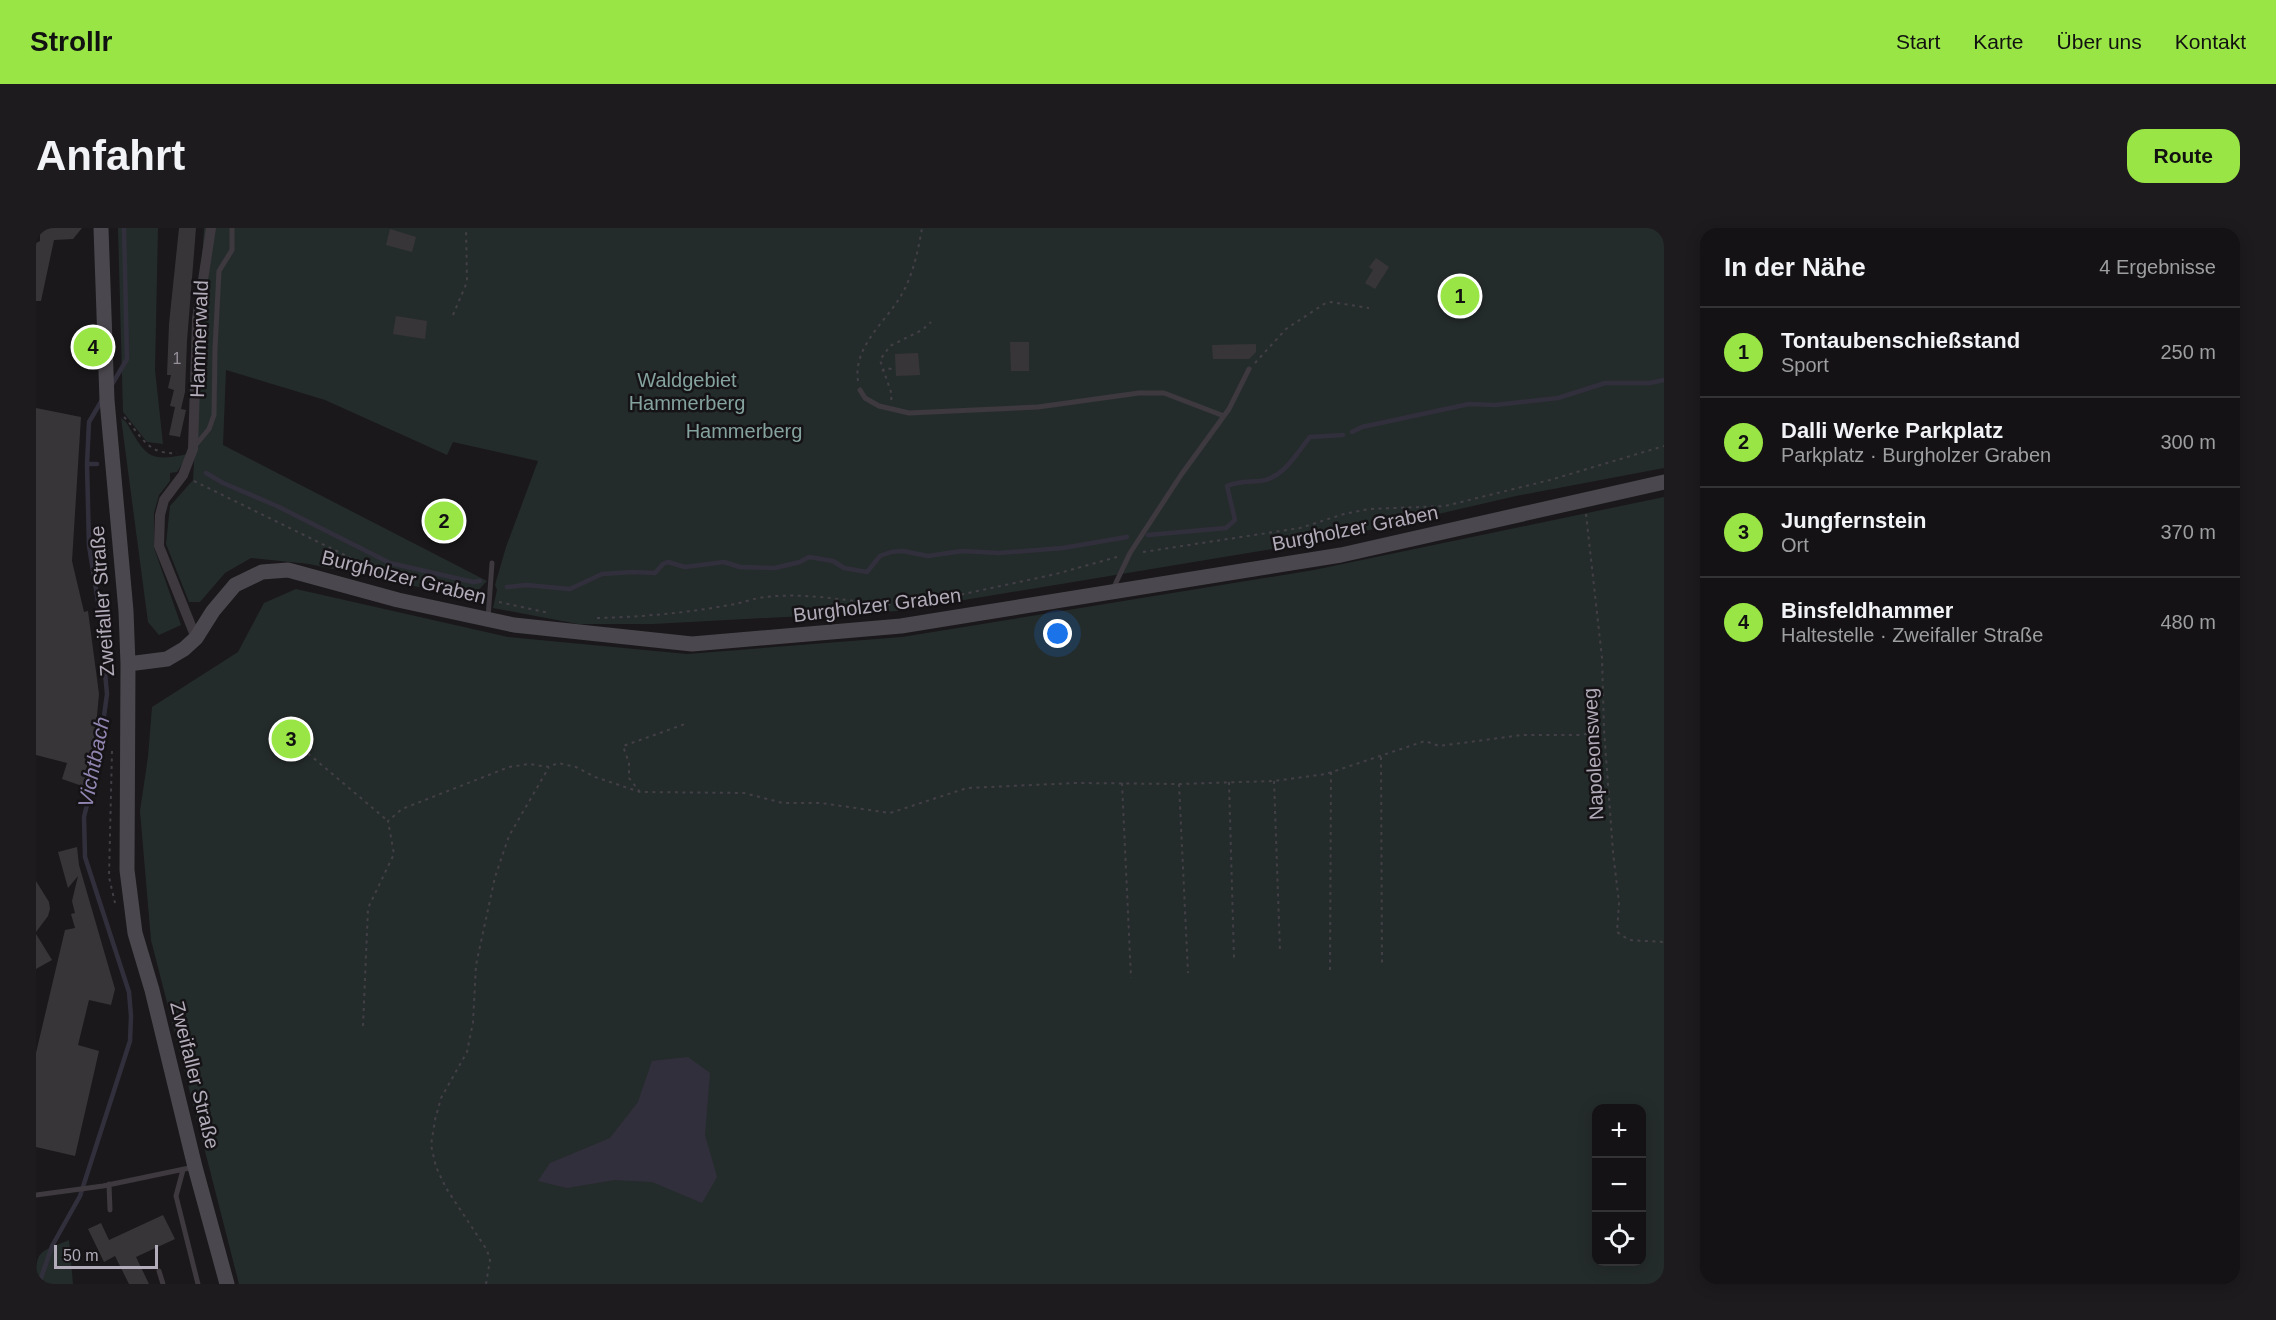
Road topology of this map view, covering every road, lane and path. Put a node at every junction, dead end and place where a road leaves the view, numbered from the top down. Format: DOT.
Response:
graph roads {
  1 [pos="101,228"];
  2 [pos="210,228"];
  3 [pos="232,228"];
  4 [pos="466,228"];
  5 [pos="922,228"];
  6 [pos="1369,308"];
  7 [pos="453,315"];
  8 [pos="932,322"];
  9 [pos="1249,369"];
  10 [pos="896,370"];
  11 [pos="882,371"];
  12 [pos="860,390"];
  13 [pos="107,400"];
  14 [pos="891,409"];
  15 [pos="1224,416"];
  16 [pos="1664,446"];
  17 [pos="193,449"];
  18 [pos="183,475"];
  19 [pos="1664,482"];
  20 [pos="1588,526"];
  21 [pos="1130,553"];
  22 [pos="492,563"];
  23 [pos="1112,592"];
  24 [pos="489,600"];
  25 [pos="557,615"];
  26 [pos="594,618"];
  27 [pos="488,620"];
  28 [pos="196,638"];
  29 [pos="128,664"];
  30 [pos="688,723"];
  31 [pos="1604,730"];
  32 [pos="291,739"];
  33 [pos="1381,755"];
  34 [pos="549,767"];
  35 [pos="1331,772"];
  36 [pos="1274,781"];
  37 [pos="1229,782"];
  38 [pos="1122,783"];
  39 [pos="1179,783"];
  40 [pos="640,792"];
  41 [pos="388,821"];
  42 [pos="1664,942"];
  43 [pos="1280,951"];
  44 [pos="1234,958"];
  45 [pos="1382,964"];
  46 [pos="1330,970"];
  47 [pos="1188,973"];
  48 [pos="1131,978"];
  49 [pos="363,1026"];
  50 [pos="189,1168"];
  51 [pos="106,1185"];
  52 [pos="36,1195"];
  53 [pos="110,1210"];
  54 [pos="159,1271"];
  55 [pos="163,1284"];
  56 [pos="198,1284"];
  57 [pos="227,1284"];
  58 [pos="486,1284"];
  1 -- 13 [label="main road, Zweifaller Straße"];
  2 -- 17 [label="street, Hammerwald"];
  3 -- 17 [label="lane, Hammerwald"];
  4 -- 7 [label="path"];
  5 -- 12 [label="path"];
  6 -- 9 [label="path"];
  8 -- 11 [label="path"];
  9 -- 15 [label="lane"];
  10 -- 11 [label="path"];
  11 -- 14 [label="path"];
  12 -- 14 [label="lane"];
  13 -- 17 [label="path"];
  13 -- 29 [label="main road, Zweifaller Straße"];
  14 -- 15 [label="lane"];
  15 -- 21 [label="lane"];
  16 -- 21 [label="path"];
  17 -- 18 [label="street, Hammerwald"];
  18 -- 24 [label="path"];
  18 -- 28 [label="street, Hammerwald"];
  19 -- 23 [label="main road, Burgholzer Graben"];
  20 -- 31 [label="path, Napoleonsweg"];
  21 -- 23 [label="lane"];
  21 -- 26 [label="path"];
  22 -- 24 [label="lane"];
  23 -- 27 [label="main road, Burgholzer Graben"];
  24 -- 25 [label="path"];
  24 -- 27 [label="lane"];
  27 -- 28 [label="main road, Burgholzer Graben"];
  28 -- 29 [label="main road, Burgholzer Graben"];
  29 -- 50 [label="main road, Zweifaller Straße"];
  30 -- 40 [label="path"];
  31 -- 33 [label="path"];
  31 -- 42 [label="path, Napoleonsweg"];
  32 -- 41 [label="path"];
  33 -- 35 [label="path"];
  33 -- 45 [label="path"];
  34 -- 40 [label="path"];
  34 -- 41 [label="path"];
  34 -- 58 [label="path"];
  35 -- 36 [label="path"];
  35 -- 46 [label="path"];
  36 -- 37 [label="path"];
  36 -- 43 [label="path"];
  37 -- 39 [label="path"];
  37 -- 44 [label="path"];
  38 -- 39 [label="path"];
  38 -- 40 [label="path"];
  38 -- 48 [label="path"];
  39 -- 47 [label="path"];
  41 -- 49 [label="path"];
  50 -- 51 [label="lane"];
  50 -- 56 [label="lane"];
  50 -- 57 [label="main road, Zweifaller Straße"];
  51 -- 52 [label="lane"];
  51 -- 53 [label="lane"];
  54 -- 55 [label="lane"];
}
